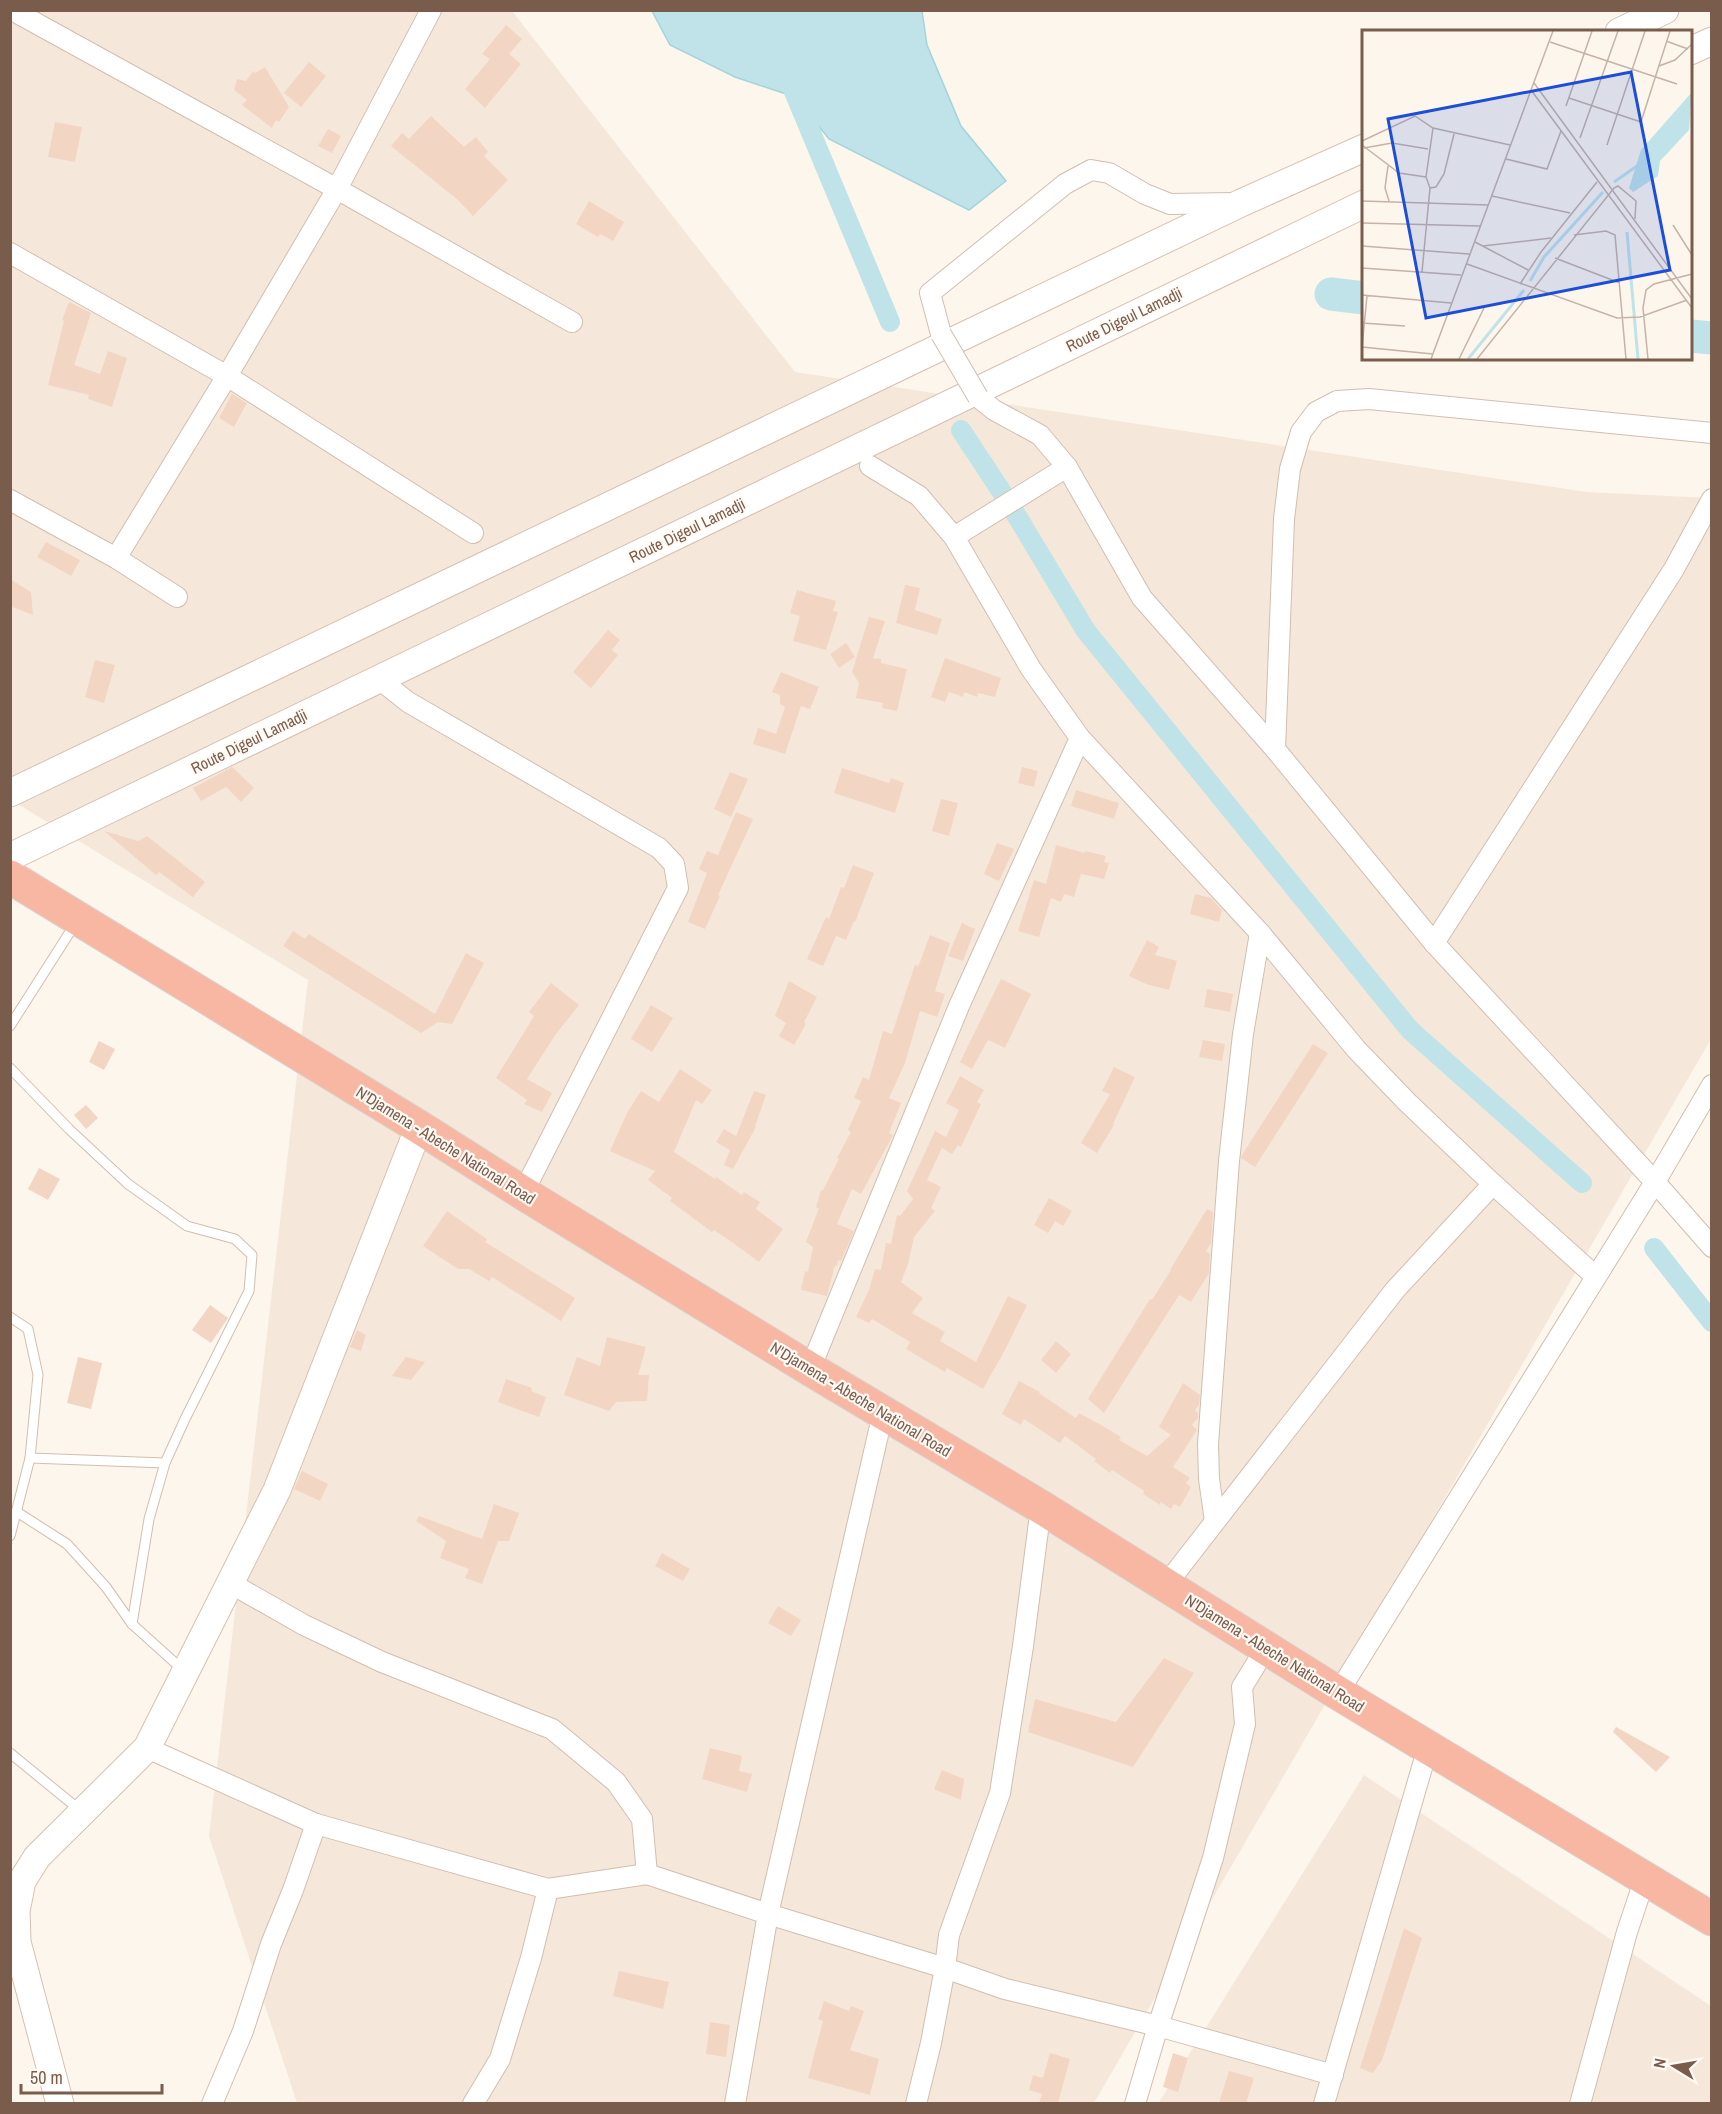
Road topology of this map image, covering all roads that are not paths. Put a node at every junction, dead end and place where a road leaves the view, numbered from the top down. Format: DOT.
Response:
graph roads {
  1 [pos="12,10"];
  2 [pos="431,10"];
  3 [pos="1665,10"];
  4 [pos="1623,30"];
  5 [pos="1712,41"];
  6 [pos="1692,50"];
  7 [pos="1362,148"];
  8 [pos="337,189"];
  9 [pos="1241,203"];
  10 [pos="1362,205"];
  11 [pos="10,253"];
  12 [pos="572,322"];
  13 [pos="227,376"];
  14 [pos="1712,433"];
  15 [pos="870,466"];
  16 [pos="1066,467"];
  17 [pos="1712,499"];
  18 [pos="10,500"];
  19 [pos="473,533"];
  20 [pos="954,537"];
  21 [pos="116,558"];
  22 [pos="177,597"];
  23 [pos="379,679"];
  24 [pos="1080,738"];
  25 [pos="1275,749"];
  26 [pos="10,793"];
  27 [pos="10,857"];
  28 [pos="10,878"];
  29 [pos="78,920"];
  30 [pos="1260,933"];
  31 [pos="1434,943"];
  32 [pos="10,1026"];
  33 [pos="10,1068"];
  34 [pos="1712,1085"];
  35 [pos="420,1127"];
  36 [pos="1655,1182"];
  37 [pos="1493,1184"];
  38 [pos="523,1193"];
  39 [pos="1712,1247"];
  40 [pos="1596,1276"];
  41 [pos="10,1317"];
  42 [pos="810,1369"];
  43 [pos="883,1413"];
  44 [pos="30,1458"];
  45 [pos="165,1463"];
  46 [pos="1041,1507"];
  47 [pos="17,1512"];
  48 [pos="1215,1521"];
  49 [pos="10,1536"];
  50 [pos="230,1583"];
  51 [pos="1165,1586"];
  52 [pos="132,1624"];
  53 [pos="1266,1648"];
  54 [pos="185,1672"];
  55 [pos="1338,1693"];
  56 [pos="1428,1747"];
  57 [pos="147,1748"];
  58 [pos="10,1753"];
  59 [pos="83,1812"];
  60 [pos="316,1824"];
  61 [pos="647,1874"];
  62 [pos="1645,1878"];
  63 [pos="548,1889"];
  64 [pos="768,1914"];
  65 [pos="1712,1919"];
  66 [pos="945,1968"];
  67 [pos="1158,2026"];
  68 [pos="1333,2075"];
  69 [pos="60,2103"];
  70 [pos="212,2103"];
  71 [pos="473,2103"];
  72 [pos="735,2103"];
  73 [pos="916,2103"];
  74 [pos="1135,2103"];
  75 [pos="1324,2103"];
  76 [pos="1580,2103"];
  1 -- 8 [label="street"];
  2 -- 8 [label="street"];
  3 -- 4 [label="main road"];
  5 -- 6 [label="main road"];
  7 -- 9 [label="main road"];
  8 -- 12 [label="street"];
  8 -- 13 [label="street"];
  9 -- 16 [label="street, bridge"];
  9 -- 26 [label="main road"];
  10 -- 23 [label="main road, Route Digeul Lamadji"];
  11 -- 13 [label="street"];
  13 -- 19 [label="street"];
  13 -- 21 [label="street"];
  14 -- 25 [label="street"];
  15 -- 20 [label="street"];
  16 -- 20 [label="street"];
  16 -- 25 [label="street"];
  17 -- 31 [label="street"];
  18 -- 21 [label="street"];
  20 -- 24 [label="street"];
  21 -- 22 [label="street"];
  23 -- 27 [label="main road, Route Digeul Lamadji"];
  23 -- 38 [label="street"];
  24 -- 30 [label="street"];
  24 -- 42 [label="street"];
  25 -- 31 [label="street"];
  28 -- 29 [label="highway, N'Djamena - Abeche National Road"];
  29 -- 32 [label="lane"];
  29 -- 35 [label="highway, N'Djamena - Abeche National Road"];
  30 -- 37 [label="street"];
  30 -- 48 [label="street"];
  31 -- 36 [label="street"];
  33 -- 45 [label="lane"];
  34 -- 36 [label="street"];
  35 -- 38 [label="highway, N'Djamena - Abeche National Road"];
  35 -- 50 [label="main road"];
  36 -- 39 [label="street"];
  36 -- 40 [label="street"];
  37 -- 40 [label="street"];
  37 -- 48 [label="street"];
  38 -- 42 [label="highway, N'Djamena - Abeche National Road"];
  40 -- 55 [label="street"];
  41 -- 44 [label="lane"];
  42 -- 43 [label="highway, N'Djamena - Abeche National Road"];
  43 -- 46 [label="highway, N'Djamena - Abeche National Road"];
  43 -- 64 [label="street"];
  44 -- 45 [label="lane"];
  44 -- 47 [label="lane"];
  45 -- 52 [label="lane"];
  46 -- 51 [label="highway, N'Djamena - Abeche National Road"];
  46 -- 66 [label="street"];
  47 -- 49 [label="lane"];
  47 -- 52 [label="lane"];
  48 -- 51 [label="street"];
  50 -- 54 [label="main road"];
  50 -- 61 [label="street"];
  51 -- 53 [label="highway, N'Djamena - Abeche National Road"];
  52 -- 54 [label="lane"];
  53 -- 55 [label="highway, N'Djamena - Abeche National Road"];
  53 -- 67 [label="street"];
  54 -- 57 [label="main road"];
  55 -- 56 [label="highway, N'Djamena - Abeche National Road"];
  56 -- 62 [label="highway, N'Djamena - Abeche National Road"];
  56 -- 68 [label="street"];
  57 -- 59 [label="main road"];
  57 -- 60 [label="street"];
  58 -- 59 [label="lane"];
  59 -- 69 [label="main road"];
  60 -- 63 [label="street"];
  60 -- 70 [label="street"];
  61 -- 63 [label="street"];
  61 -- 64 [label="street"];
  62 -- 65 [label="highway, N'Djamena - Abeche National Road"];
  62 -- 76 [label="street"];
  63 -- 71 [label="street"];
  64 -- 66 [label="street"];
  64 -- 72 [label="street"];
  66 -- 67 [label="street"];
  66 -- 73 [label="street"];
  67 -- 68 [label="street"];
  67 -- 74 [label="street"];
  68 -- 75 [label="street"];
}
